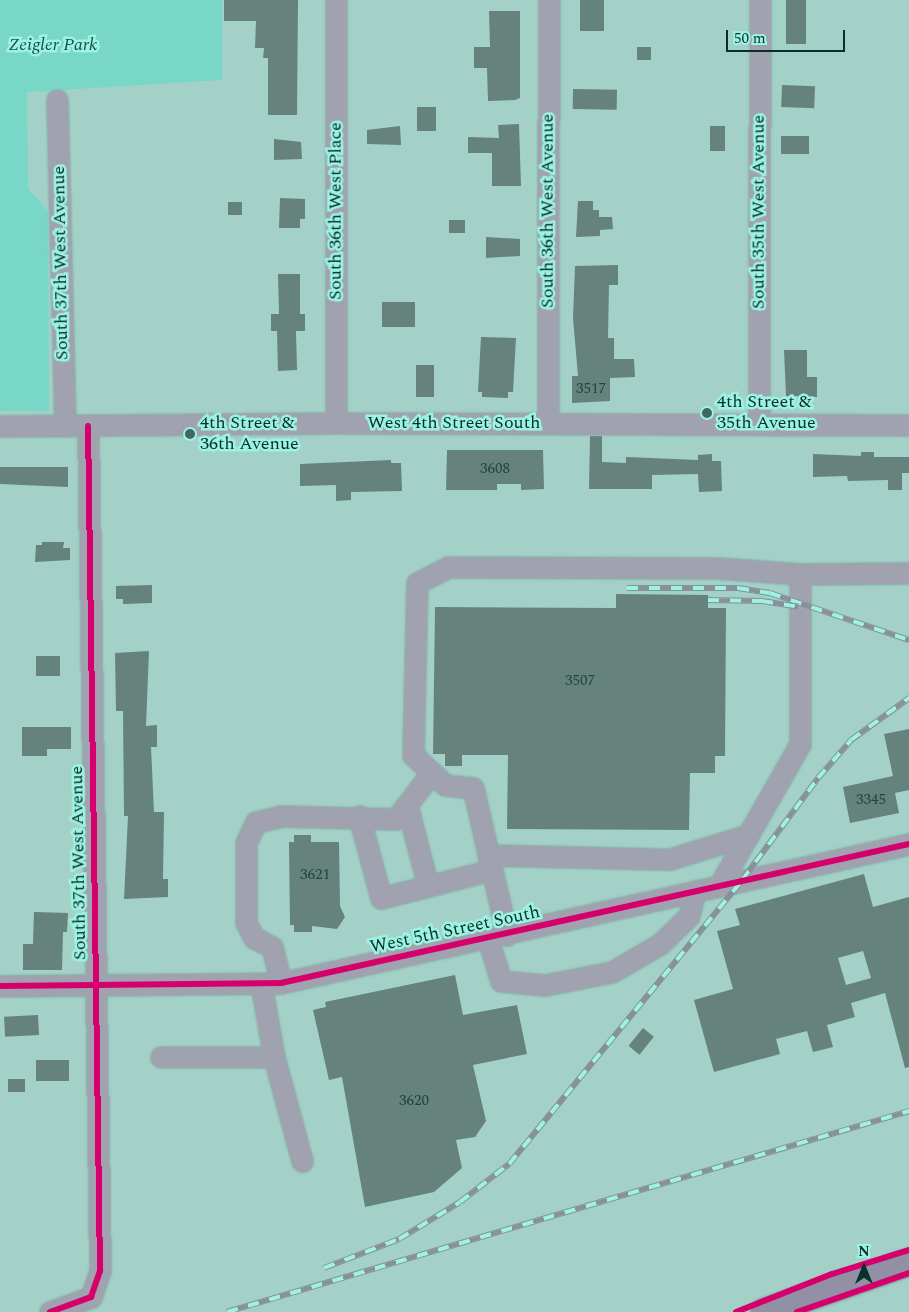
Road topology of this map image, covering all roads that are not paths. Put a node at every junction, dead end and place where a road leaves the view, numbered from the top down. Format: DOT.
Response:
graph roads {
  1 [pos="336,0"];
  2 [pos="549,0"];
  3 [pos="760,0"];
  4 [pos="56,100"];
  5 [pos="336,422"];
  6 [pos="548,422"];
  7 [pos="759,424"];
  8 [pos="909,424"];
  9 [pos="0,426"];
  10 [pos="65,426"];
  11 [pos="88,426"];
  12 [pos="909,573"];
  13 [pos="800,574"];
  14 [pos="432,772"];
  15 [pos="406,805"];
  16 [pos="359,816"];
  17 [pos="748,835"];
  18 [pos="909,844"];
  19 [pos="489,862"];
  20 [pos="428,886"];
  21 [pos="719,886"];
  22 [pos="696,891"];
  23 [pos="498,937"];
  24 [pos="271,984"];
  25 [pos="0,986"];
  26 [pos="96,986"];
  27 [pos="161,1057"];
  28 [pos="274,1057"];
  29 [pos="302,1161"];
  30 [pos="909,1262"];
  31 [pos="50,1312"];
  32 [pos="766,1312"];
  1 -- 5 [label="street, South 36th West Place"];
  2 -- 6 [label="street, South 36th West Avenue"];
  3 -- 7 [label="street, South 35th West Avenue"];
  4 -- 10 [label="street, South 37th West Avenue"];
  5 -- 6 [label="street, West 4th Street South"];
  5 -- 11 [label="street, West 4th Street South"];
  6 -- 7 [label="street, West 4th Street South"];
  7 -- 8 [label="street, West 4th Street South"];
  9 -- 10 [label="street, West 4th Street South"];
  10 -- 11 [label="street, West 4th Street South"];
  11 -- 26 [label="street, South 37th West Avenue"];
  12 -- 13 [label="street"];
  13 -- 14 [label="street"];
  13 -- 17 [label="street"];
  14 -- 15 [label="street"];
  14 -- 19 [label="street"];
  15 -- 16 [label="street"];
  15 -- 20 [label="street"];
  16 -- 20 [label="street"];
  16 -- 24 [label="street"];
  17 -- 19 [label="street"];
  17 -- 21 [label="street"];
  18 -- 21 [label="street, West 5th Street South"];
  19 -- 20 [label="street"];
  19 -- 23 [label="street"];
  21 -- 22 [label="street, West 5th Street South"];
  22 -- 23 [label="street, West 5th Street South"];
  22 -- 23 [label="street"];
  23 -- 24 [label="street, West 5th Street South"];
  24 -- 26 [label="street, West 5th Street South"];
  24 -- 28 [label="street"];
  25 -- 26 [label="street, West 5th Street South"];
  26 -- 31 [label="street, South 37th West Avenue"];
  27 -- 28 [label="street"];
  28 -- 29 [label="street"];
  30 -- 32 [label="main road"];
}
